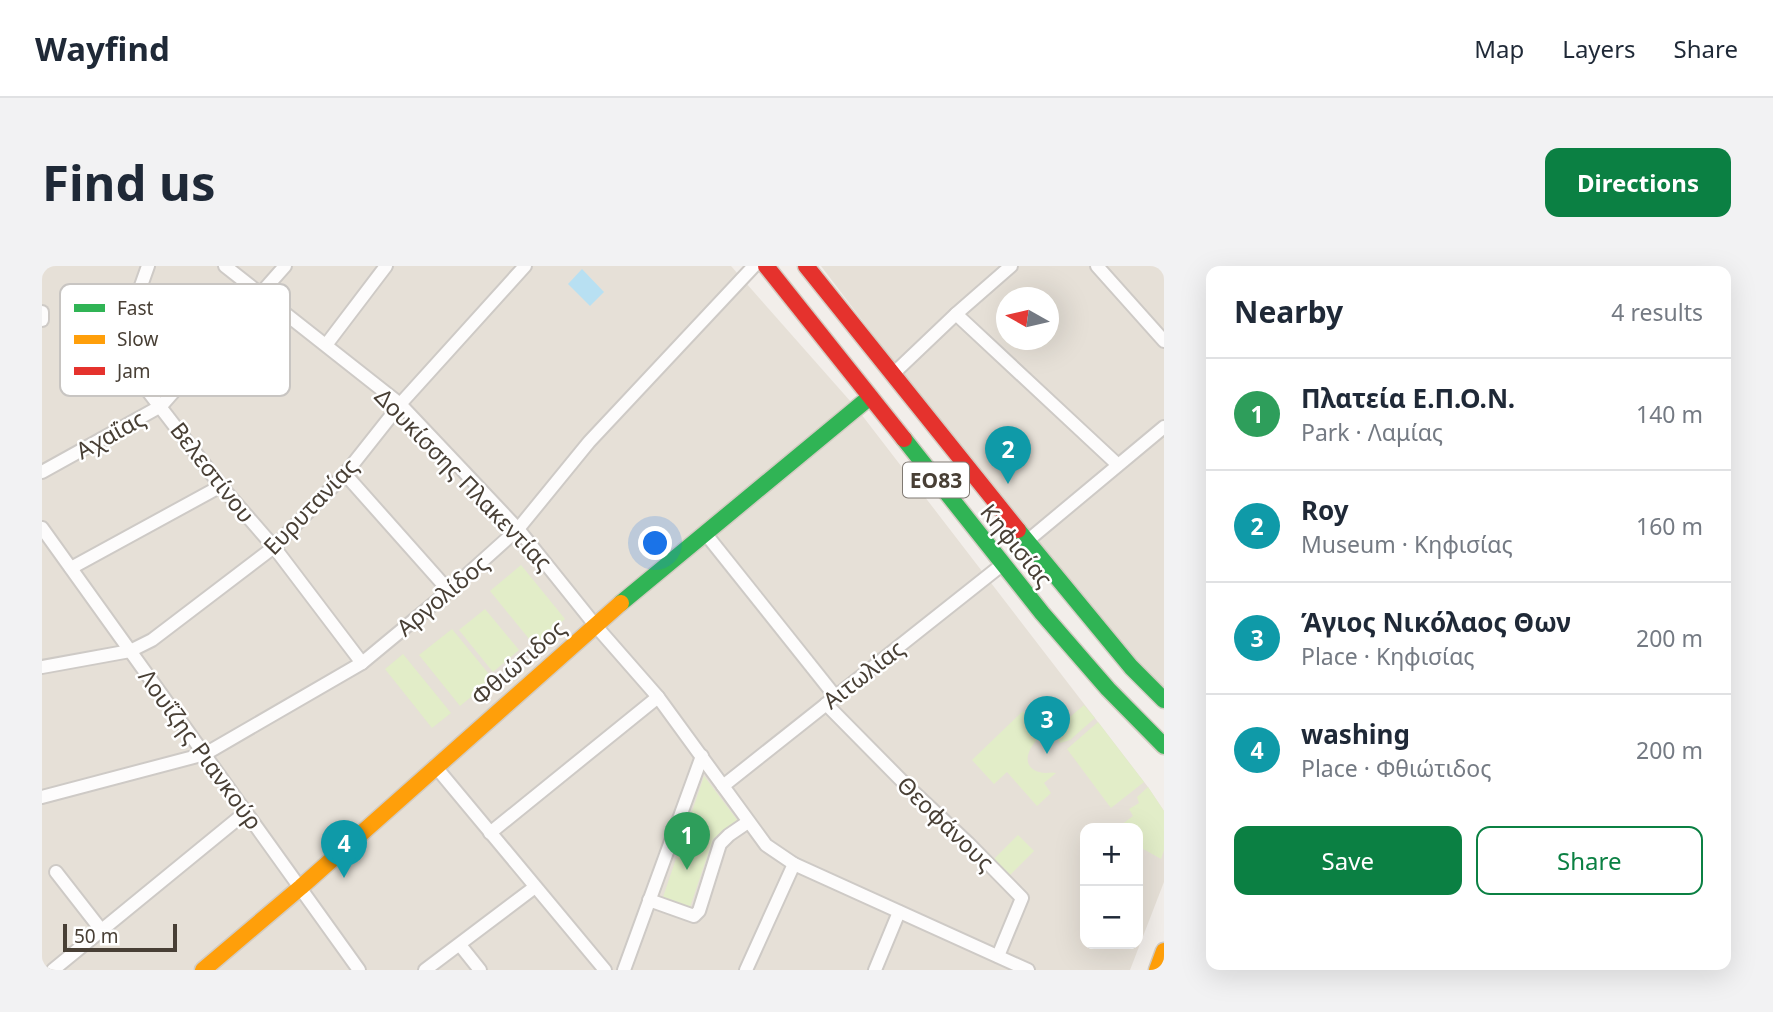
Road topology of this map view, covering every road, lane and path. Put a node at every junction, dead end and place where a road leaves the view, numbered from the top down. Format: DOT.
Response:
graph roads {
  1 [pos="148,266"];
  2 [pos="225,266"];
  3 [pos="285,266"];
  4 [pos="386,266"];
  5 [pos="525,266"];
  6 [pos="754,266"];
  7 [pos="766,266"];
  8 [pos="806,266"];
  9 [pos="1011,266"];
  10 [pos="1097,266"];
  11 [pos="142,284"];
  12 [pos="247,284"];
  13 [pos="269,284"];
  14 [pos="42,312"];
  15 [pos="956,314"];
  16 [pos="290,318"];
  17 [pos="42,320"];
  18 [pos="1164,341"];
  19 [pos="326,345"];
  20 [pos="893,374"];
  21 [pos="153,396"];
  22 [pos="170,396"];
  23 [pos="870,397"];
  24 [pos="400,404"];
  25 [pos="161,406"];
  26 [pos="1164,427"];
  27 [pos="1117,464"];
  28 [pos="42,472"];
  29 [pos="345,474"];
  30 [pos="221,486"];
  31 [pos="42,528"];
  32 [pos="518,529"];
  33 [pos="705,533"];
  34 [pos="1026,542"];
  35 [pos="274,547"];
  36 [pos="1003,564"];
  37 [pos="71,568"];
  38 [pos="449,591"];
  39 [pos="595,625"];
  40 [pos="131,651"];
  41 [pos="362,663"];
  42 [pos="42,667"];
  43 [pos="658,697"];
  44 [pos="831,700"];
  45 [pos="1164,700"];
  46 [pos="1164,746"];
  47 [pos="205,754"];
  48 [pos="702,756"];
  49 [pos="435,766"];
  50 [pos="723,786"];
  51 [pos="42,797"];
  52 [pos="246,812"];
  53 [pos="748,822"];
  54 [pos="490,833"];
  55 [pos="794,864"];
  56 [pos="56,872"];
  57 [pos="301,887"];
  58 [pos="535,887"];
  59 [pos="649,901"];
  60 [pos="898,912"];
  61 [pos="102,931"];
  62 [pos="460,945"];
  63 [pos="1164,951"];
  64 [pos="998,956"];
  65 [pos="52,970"];
  66 [pos="204,970"];
  67 [pos="359,970"];
  68 [pos="425,970"];
  69 [pos="480,970"];
  70 [pos="605,970"];
  71 [pos="624,970"];
  72 [pos="746,970"];
  73 [pos="875,970"];
  74 [pos="1028,970"];
  75 [pos="1157,970"];
  1 -- 11 [label="street, Βελεστίνου"];
  2 -- 12 [label="street, Δουκίσσης Πλακεντίας"];
  3 -- 13 [label="street, Αχαΐας"];
  4 -- 19 [label="street"];
  5 -- 24 [label="street, Ευρυτανίας"];
  6 -- 32 [label="street, Αργολίδος"];
  7 -- 23 [label="main road, Κηφισίας / ΕΟ83"];
  8 -- 20 [label="main road, Κηφισίας / ΕΟ83"];
  9 -- 15 [label="street"];
  10 -- 18 [label="street"];
  14 -- 17 [label="street"];
  15 -- 20 [label="street"];
  15 -- 27 [label="street"];
  16 -- 19 [label="street, Δουκίσσης Πλακεντίας"];
  19 -- 24 [label="street, Δουκίσσης Πλακεντίας"];
  20 -- 34 [label="main road, Κηφισίας / ΕΟ83"];
  21 -- 25 [label="street, Βελεστίνου"];
  22 -- 25 [label="street, Αχαΐας"];
  23 -- 33 [label="main road, Φθιώτιδος"];
  23 -- 36 [label="main road, Κηφισίας / ΕΟ83"];
  24 -- 29 [label="street, Ευρυτανίας"];
  24 -- 32 [label="street, Δουκίσσης Πλακεντίας"];
  25 -- 28 [label="street, Αχαΐας"];
  25 -- 30 [label="street, Βελεστίνου"];
  26 -- 27 [label="street"];
  27 -- 34 [label="street"];
  29 -- 35 [label="street, Ευρυτανίας"];
  29 -- 38 [label="street"];
  30 -- 35 [label="street, Βελεστίνου"];
  30 -- 37 [label="street"];
  31 -- 37 [label="street, Λουΐζης Ριανκούρ"];
  32 -- 38 [label="street, Αργολίδος"];
  32 -- 39 [label="street, Δουκίσσης Πλακεντίας"];
  33 -- 39 [label="main road, Φθιώτιδος"];
  33 -- 44 [label="street, Θεοφάνους"];
  34 -- 45 [label="main road, Κηφισίας / ΕΟ83"];
  35 -- 40 [label="street, Ευρυτανίας"];
  35 -- 41 [label="street, Βελεστίνου"];
  36 -- 44 [label="street, Αιτωλίας"];
  36 -- 46 [label="main road, Κηφισίας / ΕΟ83"];
  37 -- 40 [label="street, Λουΐζης Ριανκούρ"];
  38 -- 41 [label="street, Αργολίδος"];
  39 -- 43 [label="street, Δουκίσσης Πλακεντίας"];
  39 -- 49 [label="main road, Φθιώτιδος"];
  40 -- 42 [label="street, Ευρυτανίας"];
  40 -- 47 [label="street, Λουΐζης Ριανκούρ"];
  41 -- 47 [label="street, Αργολίδος"];
  43 -- 48 [label="street, Δουκίσσης Πλακεντίας"];
  43 -- 54 [label="street"];
  44 -- 50 [label="street, Αιτωλίας"];
  44 -- 64 [label="street, Θεοφάνους"];
  47 -- 51 [label="street, Αργολίδος"];
  47 -- 52 [label="street, Λουΐζης Ριανκούρ"];
  48 -- 50 [label="street, Δουκίσσης Πλακεντίας"];
  48 -- 59 [label="street"];
  49 -- 54 [label="street"];
  49 -- 57 [label="main road, Φθιώτιδος"];
  50 -- 53 [label="street, Δουκίσσης Πλακεντίας"];
  52 -- 57 [label="street, Λουΐζης Ριανκούρ"];
  52 -- 61 [label="street"];
  53 -- 55 [label="street, Δουκίσσης Πλακεντίας"];
  53 -- 59 [label="street"];
  54 -- 58 [label="street"];
  55 -- 60 [label="street, Δουκίσσης Πλακεντίας"];
  55 -- 72 [label="street"];
  56 -- 61 [label="street"];
  57 -- 66 [label="main road, Φθιώτιδος"];
  57 -- 67 [label="street, Λουΐζης Ριανκούρ"];
  58 -- 62 [label="street"];
  58 -- 70 [label="street"];
  59 -- 71 [label="street"];
  60 -- 64 [label="street, Δουκίσσης Πλακεντίας"];
  60 -- 73 [label="street"];
  61 -- 65 [label="street"];
  62 -- 68 [label="street"];
  62 -- 69 [label="street"];
  63 -- 75 [label="main road"];
  64 -- 74 [label="street, Δουκίσσης Πλακεντίας"];
}
